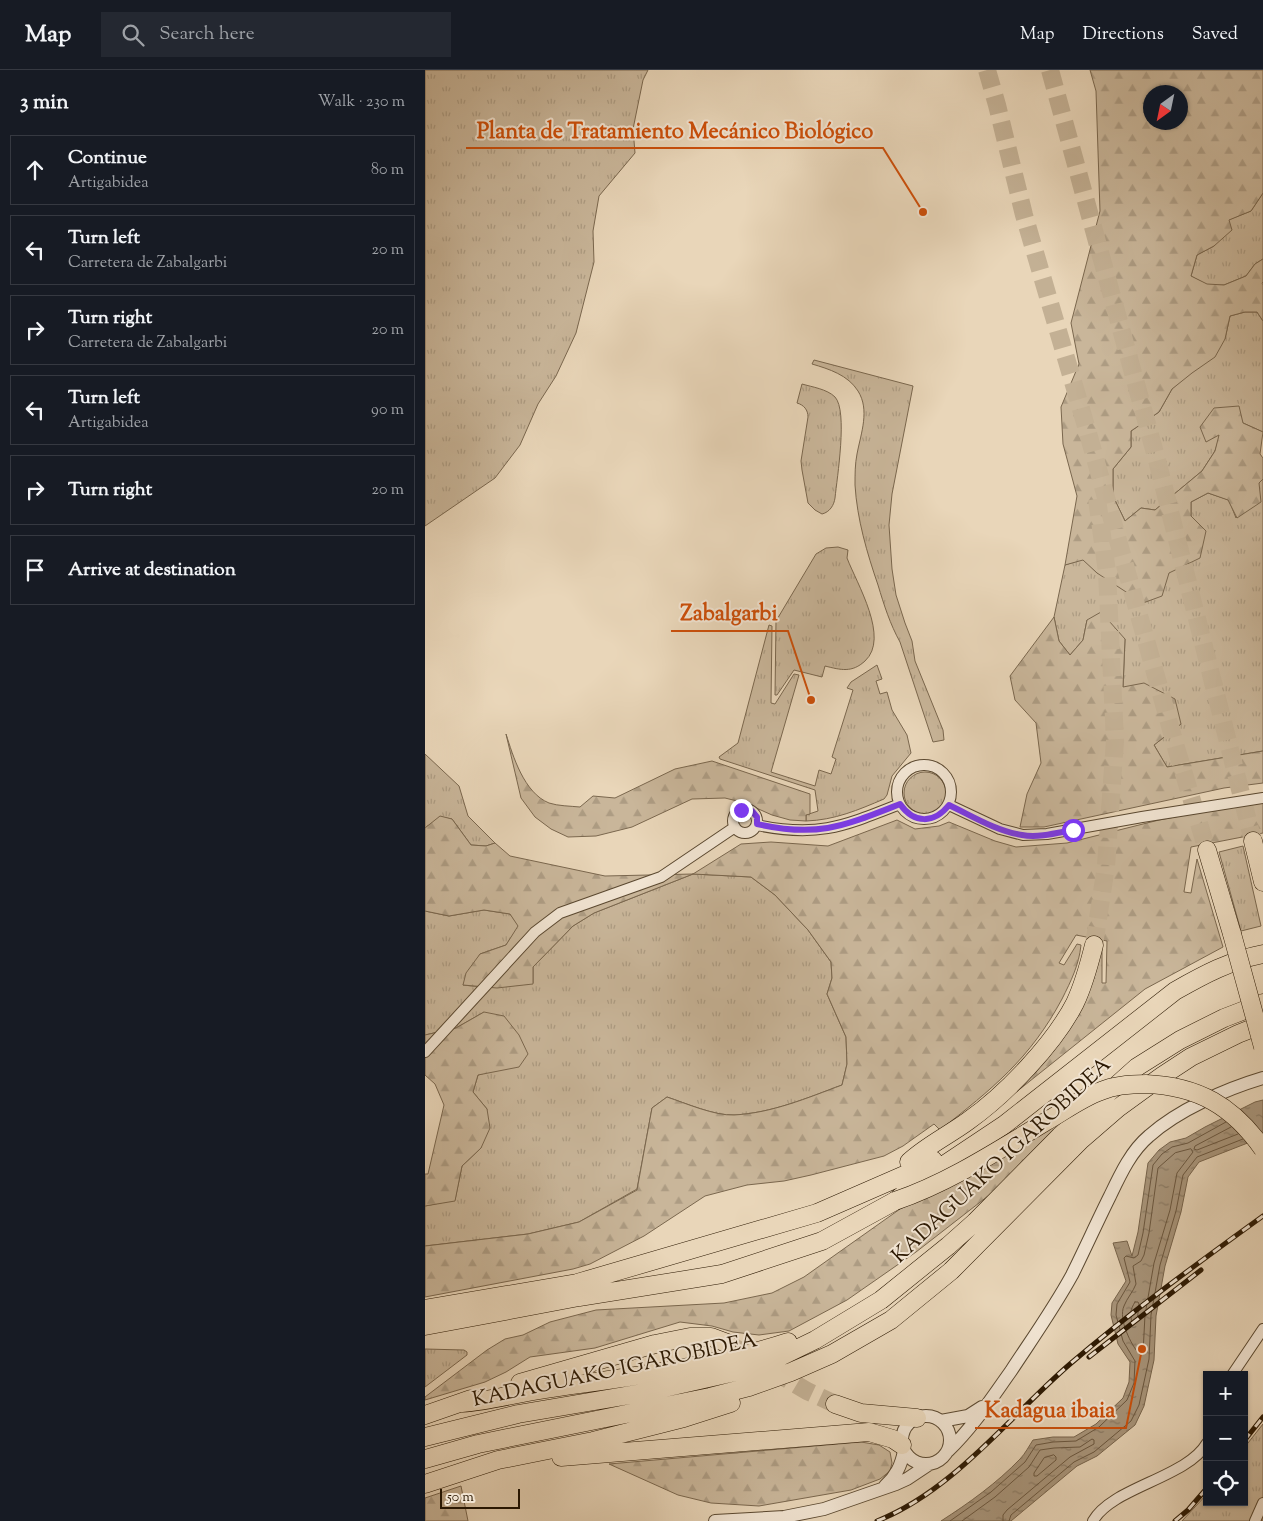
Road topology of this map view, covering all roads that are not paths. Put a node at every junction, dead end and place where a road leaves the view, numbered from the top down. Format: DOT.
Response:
graph roads {
  1 [pos="1263,798"];
  2 [pos="900,804"];
  3 [pos="949,805"];
  4 [pos="757,824"];
  5 [pos="735,827"];
  6 [pos="1253,841"];
  7 [pos="1207,850"];
  8 [pos="1263,882"];
  9 [pos="1263,944"];
  10 [pos="1094,945"];
  11 [pos="1263,954"];
  12 [pos="1263,1003"];
  13 [pos="1131,1017"];
  14 [pos="1263,1024"];
  15 [pos="1263,1046"];
  16 [pos="425,1052"];
  17 [pos="1263,1078"];
  18 [pos="1263,1149"];
  19 [pos="889,1182"];
  20 [pos="895,1202"];
  21 [pos="425,1309"];
  22 [pos="849,1320"];
  23 [pos="891,1320"];
  24 [pos="425,1326"];
  25 [pos="1263,1329"];
  26 [pos="727,1343"];
  27 [pos="1235,1371"];
  28 [pos="990,1401"];
  29 [pos="462,1403"];
  30 [pos="835,1404"];
  31 [pos="425,1415"];
  32 [pos="917,1418"];
  33 [pos="941,1421"];
  34 [pos="425,1437"];
  35 [pos="1203,1447"];
  36 [pos="903,1448"];
  37 [pos="948,1451"];
  38 [pos="425,1459"];
  39 [pos="928,1465"];
  40 [pos="453,1475"];
  41 [pos="425,1484"];
  42 [pos="883,1488"];
  43 [pos="1263,1503"];
  44 [pos="781,1519"];
  45 [pos="715,1521"];
  46 [pos="727,1521"];
  47 [pos="1093,1521"];
  48 [pos="1255,1521"];
  1 -- 3 [label="street"];
  2 -- 3 [label="street"];
  2 -- 3 [label="street"];
  2 -- 4 [label="street"];
  4 -- 5 [label="street"];
  4 -- 5 [label="street"];
  5 -- 16 [label="street"];
  6 -- 8 [label="highway"];
  7 -- 15 [label="highway, bridge"];
  9 -- 13 [label="highway"];
  10 -- 19 [label="highway"];
  11 -- 13 [label="highway"];
  12 -- 22 [label="highway, KADAGUAKO IGAROBIDEA"];
  13 -- 19 [label="highway"];
  13 -- 20 [label="highway, bridge"];
  14 -- 23 [label="highway, KADAGUAKO IGAROBIDEA"];
  17 -- 28 [label="street"];
  18 -- 20 [label="highway, bridge"];
  19 -- 21 [label="highway"];
  20 -- 24 [label="highway"];
  22 -- 29 [label="highway"];
  22 -- 34 [label="highway, KADAGUAKO IGAROBIDEA"];
  23 -- 38 [label="highway, KADAGUAKO IGAROBIDEA"];
  23 -- 40 [label="highway"];
  25 -- 27 [label="street"];
  26 -- 29 [label="highway"];
  28 -- 33 [label="street"];
  28 -- 37 [label="street"];
  29 -- 31 [label="highway"];
  30 -- 32 [label="highway"];
  32 -- 33 [label="street"];
  32 -- 36 [label="street"];
  33 -- 37 [label="street"];
  35 -- 47 [label="street"];
  36 -- 39 [label="street"];
  36 -- 40 [label="highway"];
  36 -- 42 [label="street"];
  37 -- 39 [label="street"];
  39 -- 42 [label="street"];
  40 -- 41 [label="highway"];
  42 -- 44 [label="street"];
  43 -- 48 [label="street"];
  44 -- 46 [label="street"];
  45 -- 46 [label="street"];
}
